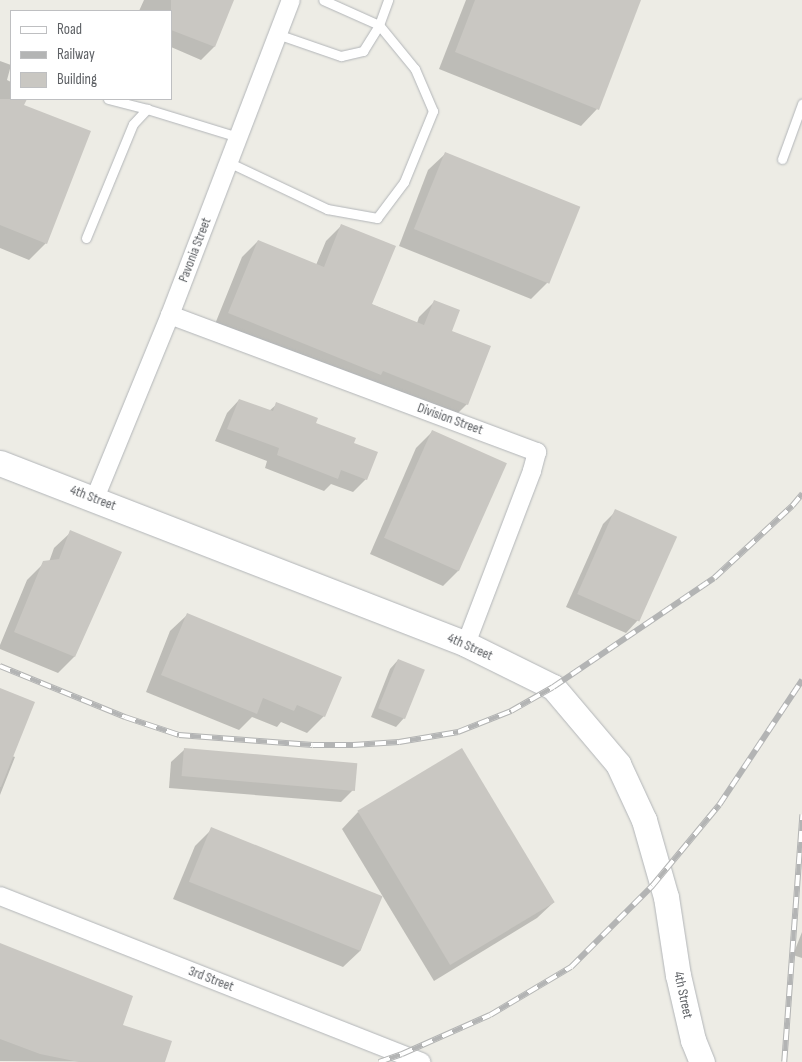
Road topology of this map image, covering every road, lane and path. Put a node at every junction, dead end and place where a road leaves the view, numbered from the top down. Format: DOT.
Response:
graph roads {
  1 [pos="291,0"];
  2 [pos="324,0"];
  3 [pos="388,0"];
  4 [pos="379,25"];
  5 [pos="277,34"];
  6 [pos="112,100"];
  7 [pos="802,104"];
  8 [pos="147,109"];
  9 [pos="238,137"];
  10 [pos="782,159"];
  11 [pos="228,162"];
  12 [pos="86,238"];
  13 [pos="170,315"];
  14 [pos="0,463"];
  15 [pos="95,498"];
  16 [pos="466,644"];
  17 [pos="0,896"];
  18 [pos="422,1062"];
  19 [pos="702,1062"];
  1 -- 5 [label="street, Pavonia Street"];
  2 -- 4 [label="lane"];
  3 -- 4 [label="lane"];
  4 -- 5 [label="lane"];
  4 -- 11 [label="lane"];
  5 -- 9 [label="street, Pavonia Street"];
  6 -- 8 [label="lane"];
  7 -- 10 [label="lane"];
  8 -- 9 [label="lane"];
  8 -- 12 [label="lane"];
  9 -- 11 [label="street, Pavonia Street"];
  11 -- 13 [label="street, Pavonia Street"];
  13 -- 15 [label="street, Pavonia Street"];
  13 -- 16 [label="street, Division Street"];
  14 -- 15 [label="main road, 4th Street"];
  15 -- 16 [label="main road, 4th Street"];
  16 -- 19 [label="main road, 4th Street"];
  17 -- 18 [label="street, 3rd Street"];
}
